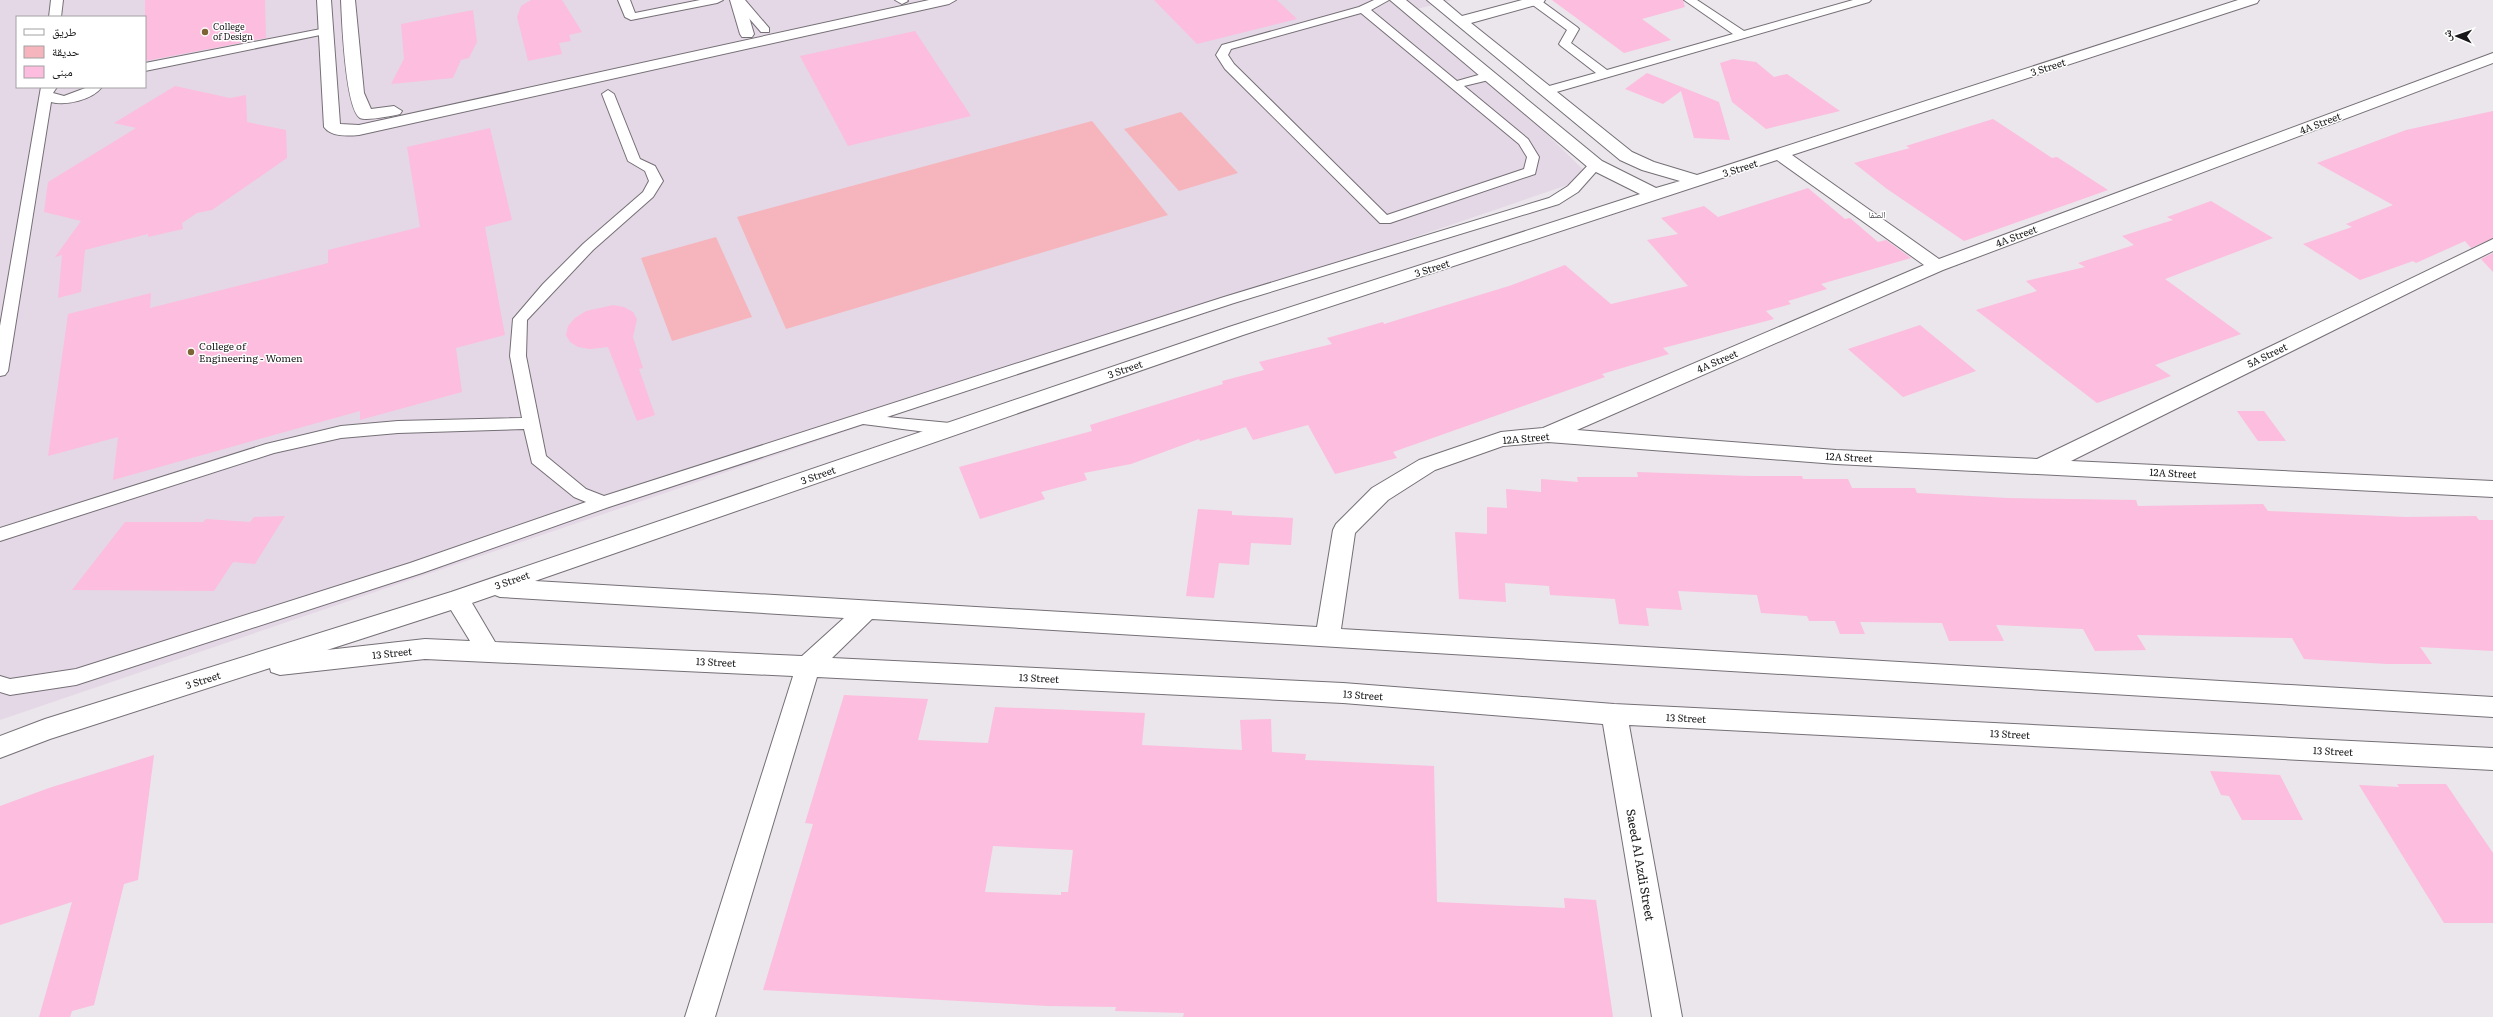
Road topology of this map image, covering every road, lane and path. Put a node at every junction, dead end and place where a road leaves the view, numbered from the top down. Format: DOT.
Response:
graph roads {
  1 [pos="57,0"];
  2 [pos="324,0"];
  3 [pos="348,0"];
  4 [pos="624,0"];
  5 [pos="717,0"];
  6 [pos="738,0"];
  7 [pos="903,0"];
  8 [pos="949,0"];
  9 [pos="1383,0"];
  10 [pos="1397,0"];
  11 [pos="1434,0"];
  12 [pos="1495,0"];
  13 [pos="1690,0"];
  14 [pos="1865,0"];
  15 [pos="2252,0"];
  16 [pos="1536,1"];
  17 [pos="1363,9"];
  18 [pos="55,16"];
  19 [pos="1454,17"];
  20 [pos="326,31"];
  21 [pos="747,34"];
  22 [pos="766,35"];
  23 [pos="1742,35"];
  24 [pos="2493,58"];
  25 [pos="146,67"];
  26 [pos="1526,74"];
  27 [pos="1605,74"];
  28 [pos="1494,79"];
  29 [pos="1455,85"];
  30 [pos="95,88"];
  31 [pos="48,89"];
  32 [pos="1546,91"];
  33 [pos="608,94"];
  34 [pos="365,114"];
  35 [pos="344,131"];
  36 [pos="1782,155"];
  37 [pos="1626,156"];
  38 [pos="1596,165"];
  39 [pos="1699,181"];
  40 [pos="1656,195"];
  41 [pos="2493,244"];
  42 [pos="1937,266"];
  43 [pos="0,371"];
  44 [pos="861,420"];
  45 [pos="531,423"];
  46 [pos="950,429"];
  47 [pos="1548,435"];
  48 [pos="2040,467"];
  49 [pos="2493,489"];
  50 [pos="603,502"];
  51 [pos="0,535"];
  52 [pos="489,588"];
  53 [pos="457,599"];
  54 [pos="866,611"];
  55 [pos="1327,639"];
  56 [pos="488,651"];
  57 [pos="808,666"];
  58 [pos="233,670"];
  59 [pos="0,684"];
  60 [pos="2493,707"];
  61 [pos="1614,714"];
  62 [pos="0,748"];
  63 [pos="2493,759"];
  64 [pos="700,1017"];
  65 [pos="1667,1017"];
  1 -- 18 [label="lane"];
  2 -- 20 [label="street"];
  3 -- 34 [label="street"];
  4 -- 5 [label="lane"];
  6 -- 21 [label="street"];
  6 -- 22 [label="lane"];
  7 -- 22 [label="street"];
  8 -- 22 [label="street"];
  9 -- 17 [label="lane"];
  10 -- 28 [label="street"];
  11 -- 19 [label="street"];
  12 -- 19 [label="street"];
  13 -- 23 [label="lane"];
  14 -- 23 [label="lane"];
  15 -- 36 [label="street, 3 Street"];
  16 -- 19 [label="street"];
  16 -- 27 [label="lane"];
  17 -- 29 [label="lane"];
  17 -- 29 [label="lane"];
  19 -- 26 [label="street"];
  20 -- 25 [label="lane"];
  20 -- 35 [label="street"];
  21 -- 22 [label="street"];
  21 -- 34 [label="street"];
  22 -- 35 [label="street"];
  23 -- 27 [label="lane"];
  24 -- 42 [label="street, 4A Street"];
  26 -- 28 [label="street"];
  26 -- 32 [label="street"];
  27 -- 32 [label="lane"];
  28 -- 29 [label="lane"];
  28 -- 38 [label="street"];
  30 -- 31 [label="lane"];
  31 -- 43 [label="lane"];
  32 -- 37 [label="street"];
  33 -- 45 [label="lane"];
  34 -- 35 [label="street"];
  36 -- 39 [label="street, 3 Street"];
  36 -- 42 [label="street"];
  37 -- 38 [label="street"];
  37 -- 39 [label="street"];
  38 -- 40 [label="street"];
  38 -- 44 [label="lane"];
  39 -- 40 [label="street, 3 Street"];
  40 -- 46 [label="street, 3 Street"];
  41 -- 48 [label="street, 5A Street"];
  42 -- 47 [label="street, 4A Street"];
  44 -- 46 [label="lane"];
  44 -- 50 [label="lane"];
  45 -- 50 [label="lane"];
  45 -- 51 [label="lane"];
  46 -- 52 [label="street, 3 Street"];
  47 -- 48 [label="street, 12A Street"];
  47 -- 55 [label="street, 12A Street"];
  48 -- 49 [label="street, 12A Street"];
  50 -- 59 [label="lane"];
  52 -- 53 [label="street, 3 Street"];
  52 -- 54 [label="street"];
  53 -- 56 [label="street"];
  53 -- 58 [label="street, 3 Street"];
  54 -- 55 [label="street"];
  54 -- 57 [label="street"];
  55 -- 60 [label="street"];
  56 -- 57 [label="street, 13 Street"];
  56 -- 58 [label="street, 13 Street"];
  57 -- 61 [label="street, 13 Street"];
  57 -- 64 [label="street"];
  58 -- 62 [label="street, 3 Street"];
  61 -- 63 [label="street, 13 Street"];
  61 -- 65 [label="street, Saeed Al Azdi Street"];
}
